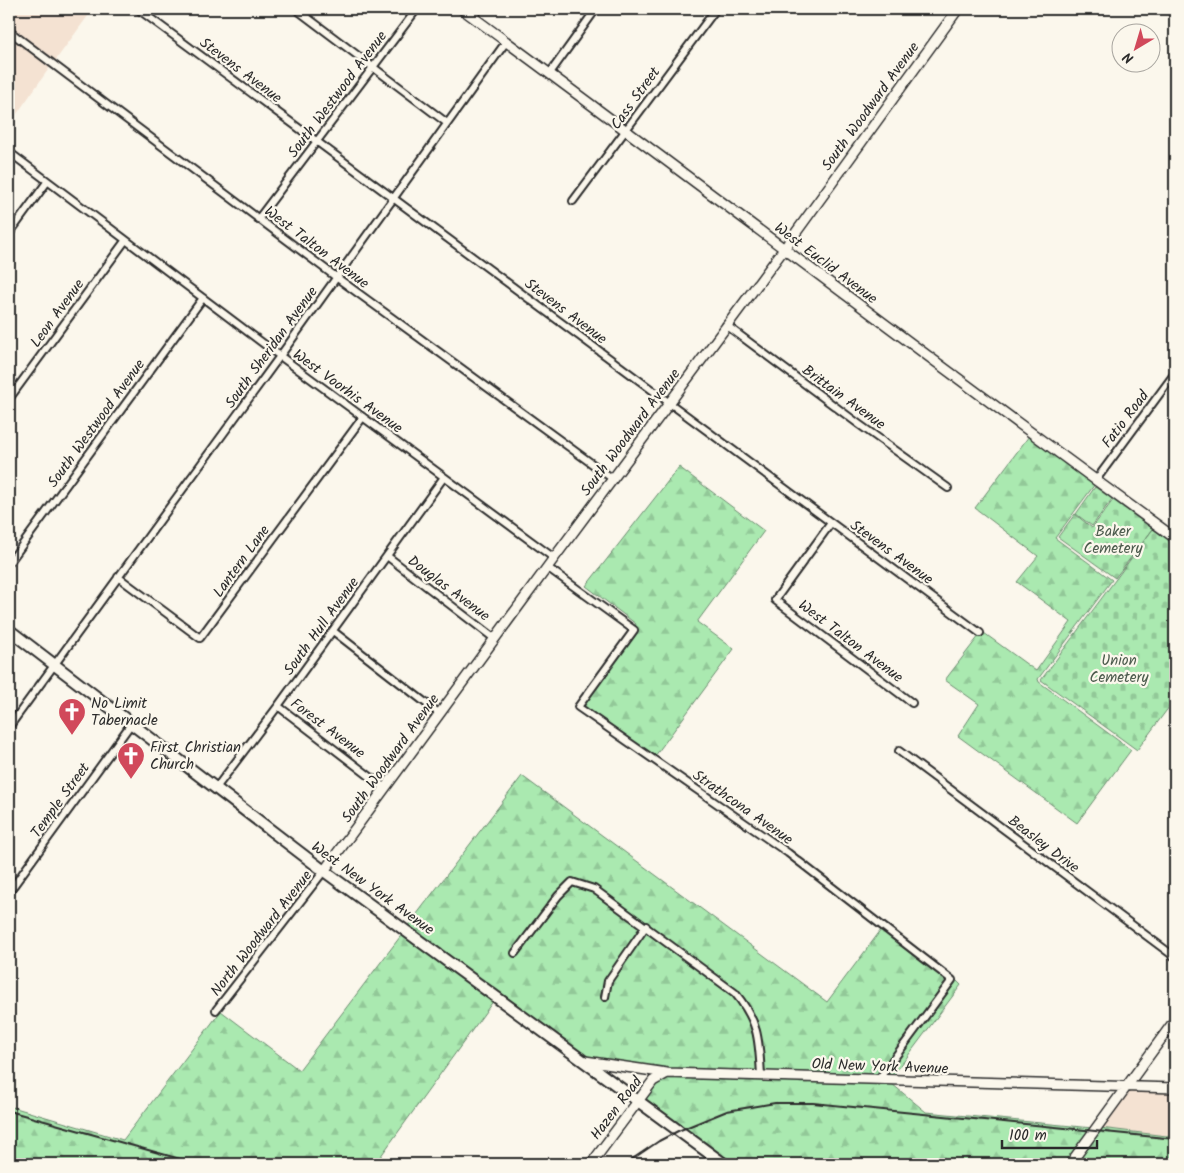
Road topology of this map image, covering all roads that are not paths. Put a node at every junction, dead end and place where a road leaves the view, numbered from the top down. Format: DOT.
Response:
graph roads {
  1 [pos="138,9"];
  2 [pos="296,9"];
  3 [pos="418,9"];
  4 [pos="462,9"];
  5 [pos="479,9"];
  6 [pos="596,9"];
  7 [pos="716,9"];
  8 [pos="958,9"];
  9 [pos="473,17"];
  10 [pos="9,30"];
  11 [pos="506,42"];
  12 [pos="373,67"];
  13 [pos="550,73"];
  14 [pos="447,123"];
  15 [pos="627,130"];
  16 [pos="316,141"];
  17 [pos="9,152"];
  18 [pos="47,182"];
  19 [pos="393,198"];
  20 [pos="573,201"];
  21 [pos="258,219"];
  22 [pos="9,234"];
  23 [pos="126,240"];
  24 [pos="784,248"];
  25 [pos="336,277"];
  26 [pos="203,298"];
  27 [pos="726,326"];
  28 [pos="280,356"];
  29 [pos="1175,373"];
  30 [pos="9,399"];
  31 [pos="669,403"];
  32 [pos="363,417"];
  33 [pos="444,477"];
  34 [pos="613,479"];
  35 [pos="1096,480"];
  36 [pos="948,488"];
  37 [pos="831,523"];
  38 [pos="1175,538"];
  39 [pos="387,556"];
  40 [pos="554,558"];
  41 [pos="9,563"];
  42 [pos="547,567"];
  43 [pos="118,577"];
  44 [pos="9,630"];
  45 [pos="333,631"];
  46 [pos="980,633"];
  47 [pos="495,639"];
  48 [pos="54,665"];
  49 [pos="912,703"];
  50 [pos="278,706"];
  51 [pos="440,714"];
  52 [pos="131,724"];
  53 [pos="9,727"];
  54 [pos="898,751"];
  55 [pos="216,788"];
  56 [pos="386,788"];
  57 [pos="324,872"];
  58 [pos="9,892"];
  59 [pos="646,926"];
  60 [pos="515,953"];
  61 [pos="1175,957"];
  62 [pos="605,996"];
  63 [pos="216,1010"];
  64 [pos="1175,1020"];
  65 [pos="585,1061"];
  66 [pos="667,1073"];
  67 [pos="761,1076"];
  68 [pos="878,1080"];
  69 [pos="1126,1087"];
  70 [pos="1175,1088"];
  71 [pos="638,1100"];
  72 [pos="591,1164"];
  73 [pos="724,1164"];
  74 [pos="1070,1164"];
  1 -- 16 [label="street, Stevens Avenue"];
  2 -- 12 [label="street"];
  3 -- 12 [label="street, South Westwood Avenue"];
  4 -- 9 [label="street, West Euclid Avenue"];
  5 -- 9 [label="street"];
  6 -- 13 [label="street"];
  7 -- 15 [label="street, Cass Street"];
  8 -- 24 [label="street, South Woodward Avenue"];
  9 -- 11 [label="street, West Euclid Avenue"];
  10 -- 21 [label="street, West Talton Avenue"];
  11 -- 13 [label="street, West Euclid Avenue"];
  11 -- 14 [label="street, South Sheridan Avenue"];
  12 -- 14 [label="street"];
  12 -- 16 [label="street, South Westwood Avenue"];
  13 -- 15 [label="street, West Euclid Avenue"];
  14 -- 19 [label="street, South Sheridan Avenue"];
  15 -- 20 [label="street, Cass Street"];
  15 -- 24 [label="street, West Euclid Avenue"];
  16 -- 19 [label="street, Stevens Avenue"];
  16 -- 21 [label="street, South Westwood Avenue"];
  17 -- 18 [label="street, West Voorhis Avenue"];
  18 -- 22 [label="street"];
  18 -- 23 [label="street, West Voorhis Avenue"];
  19 -- 25 [label="street, South Sheridan Avenue"];
  19 -- 31 [label="street, Stevens Avenue"];
  21 -- 25 [label="street, West Talton Avenue"];
  23 -- 26 [label="street, West Voorhis Avenue"];
  23 -- 30 [label="street, Leon Avenue"];
  24 -- 27 [label="street, South Woodward Avenue"];
  24 -- 35 [label="street, West Euclid Avenue"];
  25 -- 28 [label="street, South Sheridan Avenue"];
  25 -- 34 [label="street, West Talton Avenue"];
  26 -- 28 [label="street, West Voorhis Avenue"];
  26 -- 41 [label="street, South Westwood Avenue"];
  27 -- 31 [label="street, South Woodward Avenue"];
  27 -- 36 [label="street, Brittain Avenue"];
  28 -- 32 [label="street, West Voorhis Avenue"];
  28 -- 43 [label="street, South Sheridan Avenue"];
  29 -- 35 [label="street, Fatio Road"];
  31 -- 34 [label="street, South Woodward Avenue"];
  31 -- 37 [label="street, Stevens Avenue"];
  32 -- 33 [label="street, West Voorhis Avenue"];
  32 -- 43 [label="street, Lantern Lane"];
  33 -- 39 [label="street, South Hull Avenue"];
  33 -- 40 [label="street, West Voorhis Avenue"];
  34 -- 40 [label="street, South Woodward Avenue"];
  35 -- 38 [label="street, West Euclid Avenue"];
  37 -- 46 [label="street, Stevens Avenue"];
  37 -- 49 [label="street, West Talton Avenue"];
  39 -- 45 [label="street, South Hull Avenue"];
  39 -- 47 [label="street, Douglas Avenue"];
  40 -- 42 [label="street, South Woodward Avenue"];
  42 -- 47 [label="street, South Woodward Avenue"];
  42 -- 68 [label="street, Strathcona Avenue"];
  43 -- 48 [label="street, South Sheridan Avenue"];
  44 -- 48 [label="main road, West New York Avenue"];
  45 -- 50 [label="street, South Hull Avenue"];
  45 -- 51 [label="street"];
  47 -- 51 [label="street, South Woodward Avenue"];
  48 -- 52 [label="main road, West New York Avenue"];
  48 -- 53 [label="street, South Sheridan Avenue"];
  50 -- 55 [label="street, South Hull Avenue"];
  50 -- 56 [label="street, Forest Avenue"];
  51 -- 56 [label="street, South Woodward Avenue"];
  52 -- 55 [label="main road, West New York Avenue"];
  52 -- 58 [label="street, Temple Street"];
  54 -- 61 [label="street, Beasley Drive"];
  55 -- 57 [label="main road, West New York Avenue"];
  56 -- 57 [label="street, South Woodward Avenue"];
  57 -- 63 [label="street, North Woodward Avenue"];
  57 -- 65 [label="main road, West New York Avenue"];
  59 -- 60 [label="street"];
  59 -- 62 [label="street"];
  59 -- 67 [label="street"];
  64 -- 69 [label="street"];
  65 -- 66 [label="street, Old New York Avenue"];
  65 -- 71 [label="main road, West New York Avenue"];
  66 -- 67 [label="street, Old New York Avenue"];
  66 -- 71 [label="street, Hazen Road"];
  67 -- 68 [label="street, Old New York Avenue"];
  68 -- 69 [label="street, Old New York Avenue"];
  69 -- 70 [label="street, Old New York Avenue"];
  69 -- 74 [label="street"];
  71 -- 72 [label="street, Hazen Road"];
  71 -- 73 [label="main road, West New York Avenue"];
}
